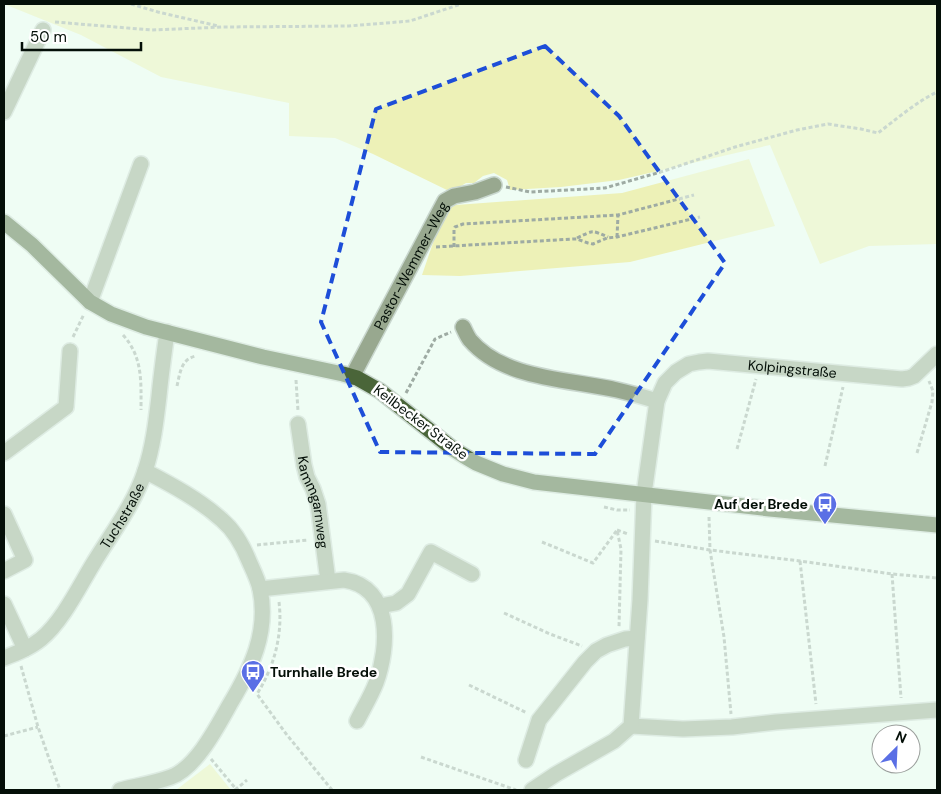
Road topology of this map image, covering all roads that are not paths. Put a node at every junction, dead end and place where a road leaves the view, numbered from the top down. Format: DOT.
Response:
graph roads {
  1 [pos="43,30"];
  2 [pos="4,112"];
  3 [pos="141,164"];
  4 [pos="494,185"];
  5 [pos="4,222"];
  6 [pos="90,302"];
  7 [pos="463,327"];
  8 [pos="167,332"];
  9 [pos="70,351"];
  10 [pos="937,354"];
  11 [pos="352,377"];
  12 [pos="657,401"];
  13 [pos="298,424"];
  14 [pos="4,453"];
  15 [pos="145,471"];
  16 [pos="644,494"];
  17 [pos="4,514"];
  18 [pos="937,525"];
  19 [pos="4,571"];
  20 [pos="472,574"];
  21 [pos="328,581"];
  22 [pos="260,589"];
  23 [pos="4,604"];
  24 [pos="380,606"];
  25 [pos="637,638"];
  26 [pos="15,653"];
  27 [pos="937,710"];
  28 [pos="357,722"];
  29 [pos="631,726"];
  30 [pos="526,760"];
  31 [pos="171,777"];
  32 [pos="120,790"];
  33 [pos="155,790"];
  34 [pos="532,790"];
  1 -- 2 [label="street"];
  3 -- 6 [label="street"];
  4 -- 11 [label="street, Pastor-Wemmer-Weg"];
  5 -- 6 [label="main road, Keilbecker Straße"];
  6 -- 8 [label="main road, Keilbecker Straße"];
  7 -- 12 [label="street"];
  8 -- 11 [label="main road, Keilbecker Straße"];
  8 -- 15 [label="street, Tuchstraße"];
  9 -- 14 [label="street"];
  10 -- 12 [label="street, Kolpingstraße"];
  11 -- 16 [label="main road, Keilbecker Straße"];
  12 -- 16 [label="street, Kolpingstraße"];
  13 -- 21 [label="street, Kammgarnweg"];
  15 -- 22 [label="street"];
  15 -- 26 [label="street, Tuchstraße"];
  16 -- 18 [label="main road, Keilbecker Straße"];
  16 -- 25 [label="street"];
  17 -- 19 [label="street"];
  20 -- 24 [label="street"];
  21 -- 22 [label="street"];
  21 -- 24 [label="street"];
  22 -- 31 [label="street"];
  23 -- 26 [label="street"];
  24 -- 28 [label="street"];
  25 -- 29 [label="street"];
  25 -- 30 [label="street"];
  27 -- 29 [label="street"];
  29 -- 34 [label="street"];
  31 -- 32 [label="street"];
  31 -- 33 [label="street"];
}
